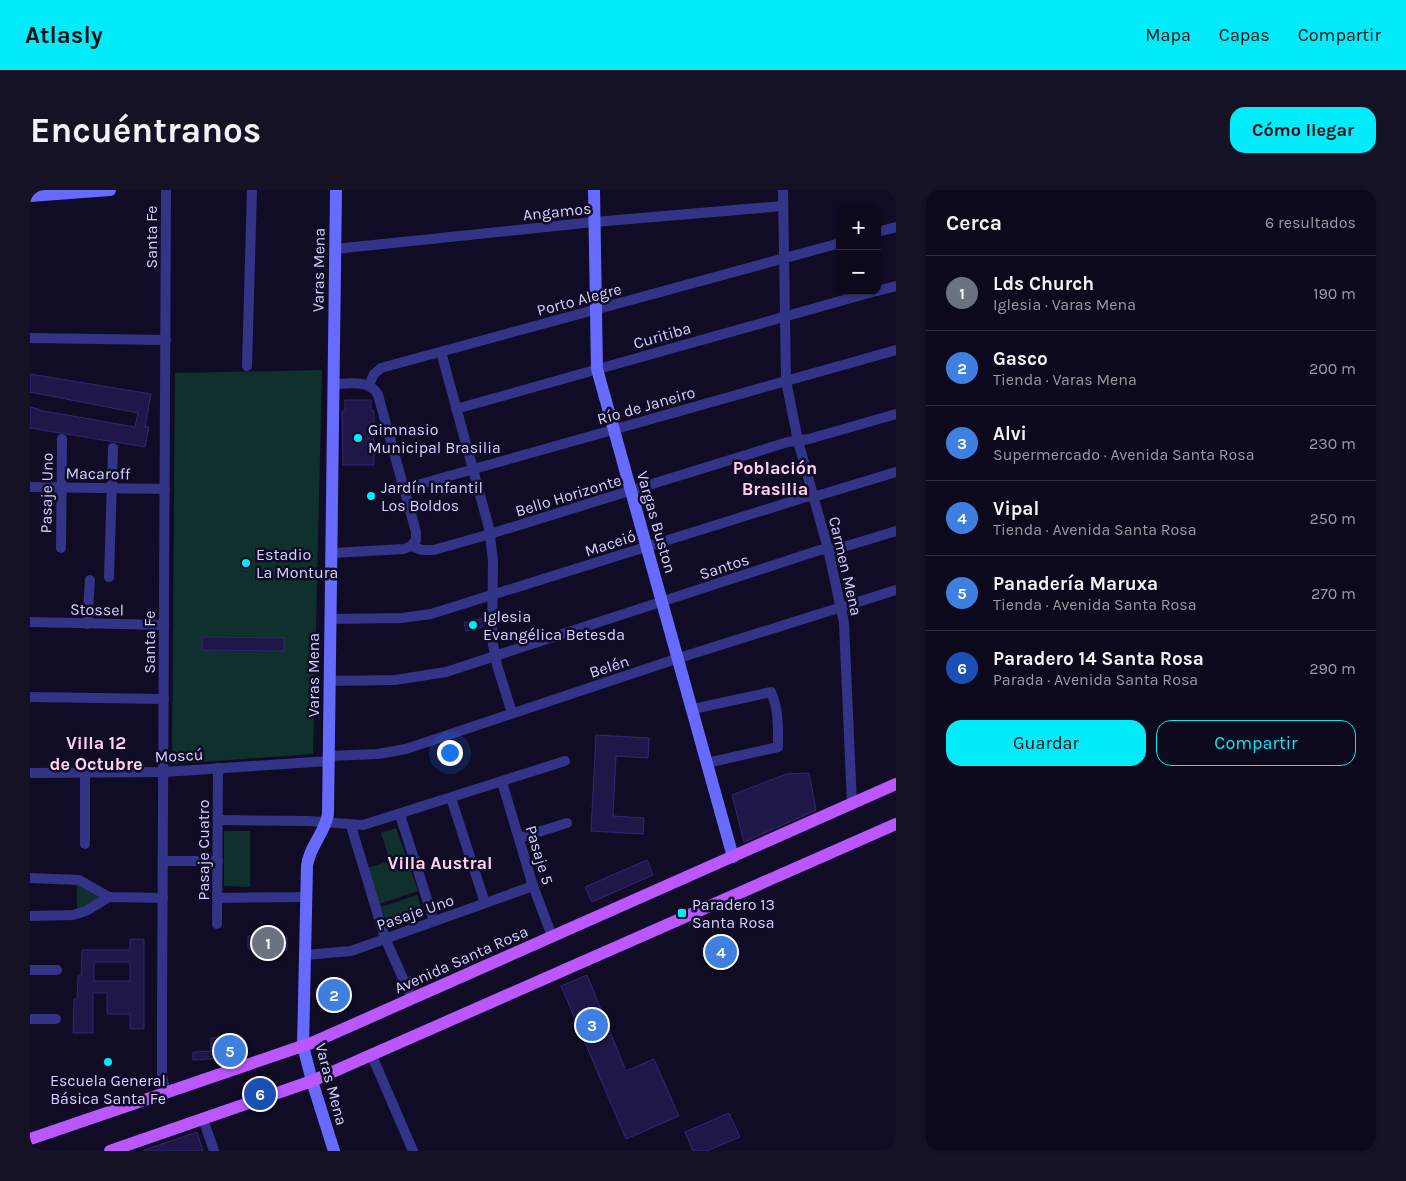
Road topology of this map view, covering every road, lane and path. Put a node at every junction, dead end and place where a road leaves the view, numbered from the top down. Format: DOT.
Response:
graph roads {
  1 [pos="110,190"];
  2 [pos="166,190"];
  3 [pos="252,190"];
  4 [pos="336,190"];
  5 [pos="594,190"];
  6 [pos="783,190"];
  7 [pos="81,191"];
  8 [pos="30,196"];
  9 [pos="783,206"];
  10 [pos="594,222"];
  11 [pos="896,227"];
  12 [pos="881,231"];
  13 [pos="836,244"];
  14 [pos="335,249"];
  15 [pos="784,258"];
  16 [pos="896,286"];
  17 [pos="881,290"];
  18 [pos="862,295"];
  19 [pos="596,311"];
  20 [pos="784,317"];
  21 [pos="30,338"];
  22 [pos="166,340"];
  23 [pos="896,350"];
  24 [pos="441,352"];
  25 [pos="247,366"];
  26 [pos="597,369"];
  27 [pos="786,381"];
  28 [pos="334,384"];
  29 [pos="369,385"];
  30 [pos="456,408"];
  31 [pos="896,414"];
  32 [pos="613,430"];
  33 [pos="62,439"];
  34 [pos="798,441"];
  35 [pos="113,448"];
  36 [pos="473,469"];
  37 [pos="896,472"];
  38 [pos="30,487"];
  39 [pos="61,487"];
  40 [pos="111,488"];
  41 [pos="165,489"];
  42 [pos="403,489"];
  43 [pos="631,491"];
  44 [pos="813,496"];
  45 [pos="896,531"];
  46 [pos="490,534"];
  47 [pos="411,546"];
  48 [pos="647,547"];
  49 [pos="61,548"];
  50 [pos="828,549"];
  51 [pos="332,553"];
  52 [pos="110,577"];
  53 [pos="90,580"];
  54 [pos="896,590"];
  55 [pos="492,596"];
  56 [pos="664,602"];
  57 [pos="842,608"];
  58 [pos="330,620"];
  59 [pos="30,622"];
  60 [pos="87,624"];
  61 [pos="164,625"];
  62 [pos="495,657"];
  63 [pos="679,658"];
  64 [pos="330,681"];
  65 [pos="30,697"];
  66 [pos="164,699"];
  67 [pos="693,709"];
  68 [pos="512,713"];
  69 [pos="329,758"];
  70 [pos="564,761"];
  71 [pos="707,763"];
  72 [pos="164,772"];
  73 [pos="218,772"];
  74 [pos="30,773"];
  75 [pos="85,773"];
  76 [pos="502,782"];
  77 [pos="896,784"];
  78 [pos="451,798"];
  79 [pos="852,804"];
  80 [pos="400,815"];
  81 [pos="218,820"];
  82 [pos="326,822"];
  83 [pos="568,823"];
  84 [pos="896,824"];
  85 [pos="351,826"];
  86 [pos="519,838"];
  87 [pos="85,844"];
  88 [pos="733,857"];
  89 [pos="163,861"];
  90 [pos="218,862"];
  91 [pos="30,878"];
  92 [pos="533,886"];
  93 [pos="109,897"];
  94 [pos="163,898"];
  95 [pos="217,898"];
  96 [pos="306,898"];
  97 [pos="485,903"];
  98 [pos="30,916"];
  99 [pos="434,921"];
  100 [pos="217,924"];
  101 [pos="552,936"];
  102 [pos="385,938"];
  103 [pos="305,955"];
  104 [pos="30,970"];
  105 [pos="56,970"];
  106 [pos="412,999"];
  107 [pos="30,1018"];
  108 [pos="56,1019"];
  109 [pos="303,1046"];
  110 [pos="372,1056"];
  111 [pos="312,1081"];
  112 [pos="166,1094"];
  113 [pos="203,1119"];
  114 [pos="30,1139"];
  115 [pos="110,1151"];
  116 [pos="214,1151"];
  117 [pos="334,1151"];
  118 [pos="413,1151"];
  1 -- 7 [label="street"];
  2 -- 22 [label="street, Santa Fe"];
  3 -- 25 [label="street"];
  4 -- 14 [label="street, Varas Mena"];
  5 -- 10 [label="street, Vargas Buston"];
  6 -- 9 [label="street, Carmen Mena"];
  7 -- 8 [label="street"];
  9 -- 10 [label="street, Angamos"];
  9 -- 15 [label="street, Carmen Mena"];
  10 -- 14 [label="street, Angamos"];
  10 -- 19 [label="street, Vargas Buston"];
  11 -- 12 [label="street"];
  13 -- 15 [label="street, Porto Alegre"];
  14 -- 28 [label="street, Varas Mena"];
  15 -- 19 [label="street, Porto Alegre"];
  15 -- 20 [label="street, Carmen Mena"];
  16 -- 17 [label="street, Curitiba"];
  18 -- 20 [label="street, Curitiba"];
  19 -- 24 [label="street, Porto Alegre"];
  19 -- 26 [label="street, Vargas Buston"];
  20 -- 26 [label="street, Curitiba"];
  20 -- 27 [label="street, Carmen Mena"];
  21 -- 22 [label="street"];
  22 -- 41 [label="street, Santa Fe"];
  23 -- 27 [label="street, Río de Janeiro"];
  24 -- 29 [label="street, Porto Alegre"];
  24 -- 30 [label="street"];
  26 -- 30 [label="street, Curitiba"];
  26 -- 32 [label="street, Vargas Buston"];
  27 -- 32 [label="street, Río de Janeiro"];
  27 -- 34 [label="street, Carmen Mena"];
  28 -- 29 [label="street"];
  28 -- 51 [label="street, Varas Mena"];
  29 -- 42 [label="street"];
  30 -- 36 [label="street"];
  31 -- 34 [label="street, Bello Horizonte"];
  32 -- 36 [label="street, Río de Janeiro"];
  32 -- 43 [label="street, Vargas Buston"];
  33 -- 39 [label="street, Pasaje Uno"];
  34 -- 43 [label="street, Bello Horizonte"];
  34 -- 44 [label="street, Carmen Mena"];
  35 -- 40 [label="street"];
  36 -- 42 [label="street, Río de Janeiro"];
  36 -- 46 [label="street"];
  37 -- 44 [label="street, Maceió"];
  38 -- 39 [label="street, Macaroff"];
  39 -- 40 [label="street, Macaroff"];
  39 -- 49 [label="street, Pasaje Uno"];
  40 -- 41 [label="street, Macaroff"];
  40 -- 52 [label="street"];
  41 -- 61 [label="street, Santa Fe"];
  42 -- 47 [label="street"];
  43 -- 46 [label="street, Bello Horizonte"];
  43 -- 48 [label="street, Vargas Buston"];
  44 -- 48 [label="street, Maceió"];
  44 -- 50 [label="street, Carmen Mena"];
  45 -- 50 [label="street, Santos"];
  46 -- 47 [label="street, Bello Horizonte"];
  46 -- 55 [label="street"];
  47 -- 51 [label="street, Bello Horizonte"];
  48 -- 55 [label="street, Maceió"];
  48 -- 56 [label="street, Vargas Buston"];
  50 -- 56 [label="street, Santos"];
  50 -- 57 [label="street, Carmen Mena"];
  51 -- 58 [label="street, Varas Mena"];
  53 -- 60 [label="street"];
  54 -- 57 [label="street, Belén"];
  55 -- 58 [label="street, Maceió"];
  55 -- 62 [label="street"];
  56 -- 62 [label="street, Santos"];
  56 -- 63 [label="street, Vargas Buston"];
  57 -- 63 [label="street, Belén"];
  57 -- 79 [label="street, Carmen Mena"];
  58 -- 64 [label="street, Varas Mena"];
  59 -- 60 [label="street, Stossel"];
  60 -- 61 [label="street, Stossel"];
  61 -- 66 [label="street, Santa Fe"];
  62 -- 64 [label="street, Santos"];
  62 -- 68 [label="street"];
  63 -- 67 [label="street, Vargas Buston"];
  63 -- 68 [label="street, Belén"];
  64 -- 69 [label="street, Varas Mena"];
  65 -- 66 [label="street"];
  66 -- 72 [label="street, Santa Fe"];
  67 -- 71 [label="street, Vargas Buston"];
  67 -- 71 [label="street"];
  68 -- 69 [label="street, Belén"];
  69 -- 73 [label="street, Moscú"];
  69 -- 82 [label="street, Varas Mena"];
  70 -- 76 [label="street"];
  71 -- 88 [label="street, Vargas Buston"];
  72 -- 73 [label="street, Moscú"];
  72 -- 75 [label="street, Moscú"];
  72 -- 89 [label="street, Santa Fe"];
  73 -- 81 [label="street, Pasaje Cuatro"];
  74 -- 75 [label="street, Moscú"];
  75 -- 87 [label="street"];
  76 -- 78 [label="street"];
  76 -- 86 [label="street, Pasaje 5"];
  77 -- 79 [label="main road, Avenida Santa Rosa"];
  78 -- 80 [label="street"];
  78 -- 97 [label="street"];
  79 -- 88 [label="main road, Avenida Santa Rosa"];
  80 -- 85 [label="street"];
  80 -- 99 [label="street"];
  81 -- 82 [label="street"];
  81 -- 90 [label="street, Pasaje Cuatro"];
  82 -- 85 [label="street"];
  82 -- 96 [label="street, Varas Mena"];
  83 -- 86 [label="street"];
  84 -- 110 [label="main road"];
  85 -- 102 [label="street"];
  86 -- 92 [label="street, Pasaje 5"];
  88 -- 101 [label="main road, Avenida Santa Rosa"];
  89 -- 90 [label="street"];
  89 -- 94 [label="street, Santa Fe"];
  90 -- 95 [label="street, Pasaje Cuatro"];
  91 -- 93 [label="street"];
  92 -- 97 [label="street, Pasaje Uno"];
  92 -- 101 [label="street, Pasaje 5"];
  93 -- 94 [label="street"];
  93 -- 98 [label="street"];
  94 -- 112 [label="street, Santa Fe"];
  95 -- 96 [label="street"];
  95 -- 100 [label="street, Pasaje Cuatro"];
  96 -- 103 [label="street, Varas Mena"];
  97 -- 99 [label="street, Pasaje Uno"];
  99 -- 102 [label="street, Pasaje Uno"];
  101 -- 106 [label="main road, Avenida Santa Rosa"];
  102 -- 103 [label="street, Pasaje Uno"];
  102 -- 106 [label="street"];
  103 -- 109 [label="street, Varas Mena"];
  104 -- 105 [label="street"];
  106 -- 109 [label="main road, Avenida Santa Rosa"];
  107 -- 108 [label="street"];
  109 -- 111 [label="street, Varas Mena"];
  109 -- 112 [label="main road, Avenida Santa Rosa"];
  110 -- 111 [label="main road"];
  110 -- 118 [label="street"];
  111 -- 113 [label="main road"];
  111 -- 117 [label="street, Varas Mena"];
  112 -- 114 [label="main road, Avenida Santa Rosa"];
  113 -- 115 [label="main road"];
  113 -- 116 [label="street"];
}
